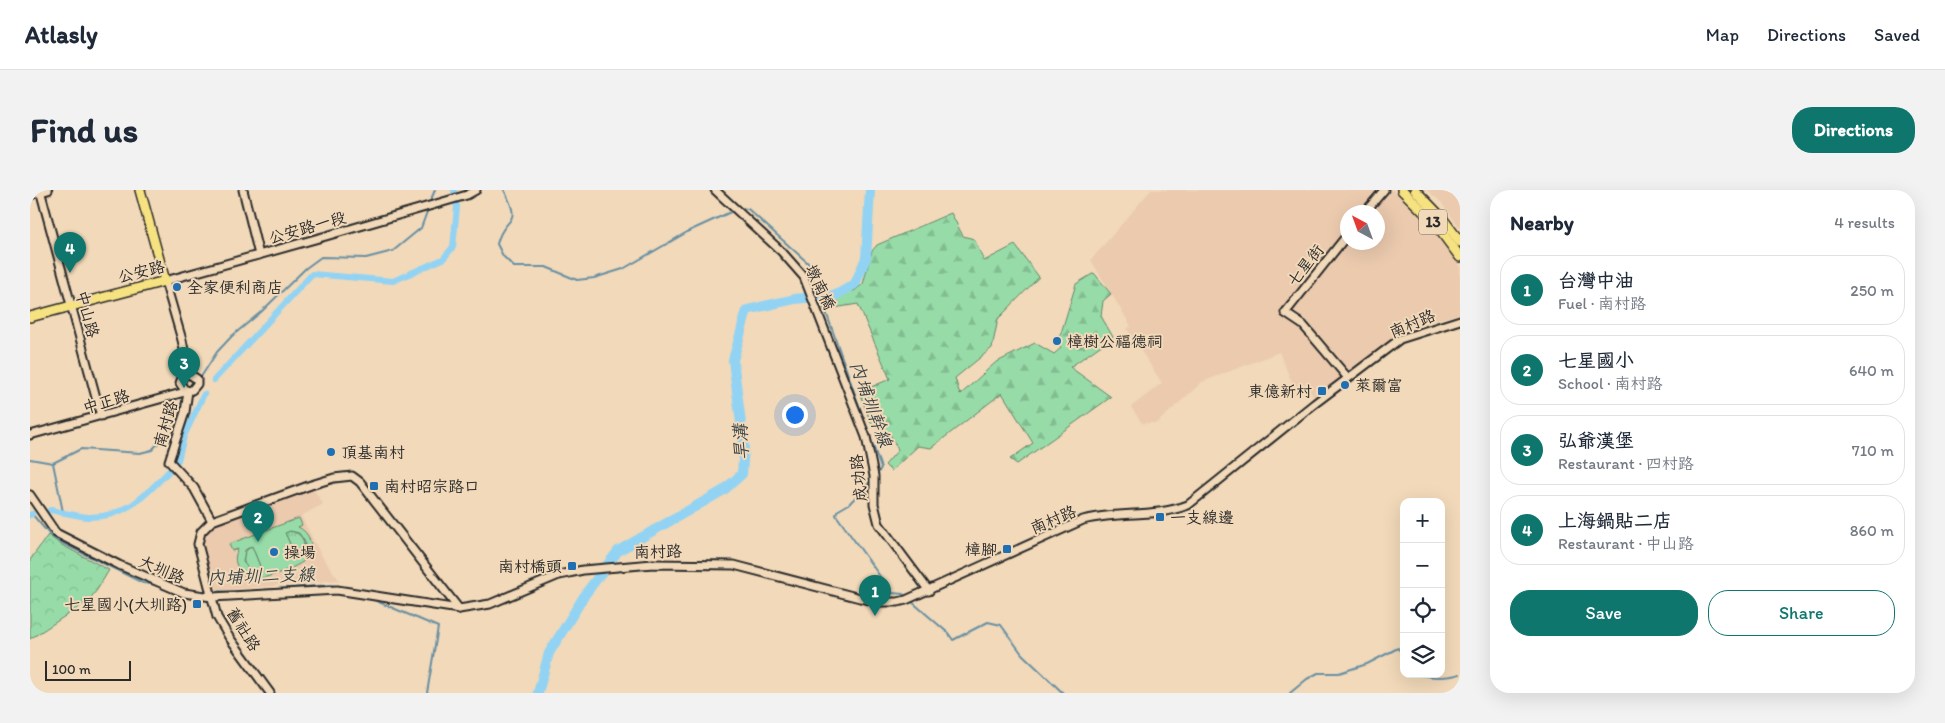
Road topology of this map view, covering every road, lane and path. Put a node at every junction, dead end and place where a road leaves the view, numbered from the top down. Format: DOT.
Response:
graph roads {
  1 [pos="140,190"];
  2 [pos="243,190"];
  3 [pos="476,190"];
  4 [pos="715,190"];
  5 [pos="1384,190"];
  6 [pos="1402,190"];
  7 [pos="1415,190"];
  8 [pos="43,191"];
  9 [pos="30,195"];
  10 [pos="1371,205"];
  11 [pos="1460,242"];
  12 [pos="1340,244"];
  13 [pos="260,255"];
  14 [pos="1460,257"];
  15 [pos="165,281"];
  16 [pos="71,306"];
  17 [pos="30,317"];
  18 [pos="1460,320"];
  19 [pos="823,322"];
  20 [pos="189,374"];
  21 [pos="1348,378"];
  22 [pos="188,391"];
  23 [pos="101,416"];
  24 [pos="30,436"];
  25 [pos="30,495"];
  26 [pos="212,521"];
  27 [pos="929,591"];
  28 [pos="212,597"];
  29 [pos="459,609"];
  30 [pos="270,693"];
  1 -- 15 [label="main road"];
  2 -- 13 [label="street"];
  3 -- 13 [label="street, 公安路一段"];
  4 -- 19 [label="street, 墩南橋"];
  5 -- 10 [label="street"];
  6 -- 14 [label="main road, 13"];
  7 -- 11 [label="main road, 13"];
  8 -- 9 [label="street"];
  8 -- 16 [label="street, 中山路"];
  12 -- 21 [label="street, 七星街"];
  13 -- 15 [label="street, 公安路"];
  15 -- 16 [label="main road, 公安路"];
  15 -- 20 [label="street"];
  16 -- 17 [label="main road, 公安路"];
  16 -- 23 [label="street, 中山路"];
  18 -- 21 [label="street, 南村路"];
  19 -- 27 [label="street, 成功路"];
  20 -- 22 [label="street"];
  20 -- 22 [label="street, 南村路"];
  21 -- 27 [label="street, 南村路"];
  22 -- 23 [label="street, 中正路"];
  22 -- 26 [label="street, 南村路"];
  23 -- 24 [label="street, 中正路"];
  25 -- 28 [label="street, 大圳路"];
  26 -- 28 [label="street, 舊社路"];
  26 -- 29 [label="street"];
  27 -- 29 [label="street, 南村路"];
  28 -- 29 [label="street, 大圳路"];
  28 -- 30 [label="street, 舊社路"];
}
